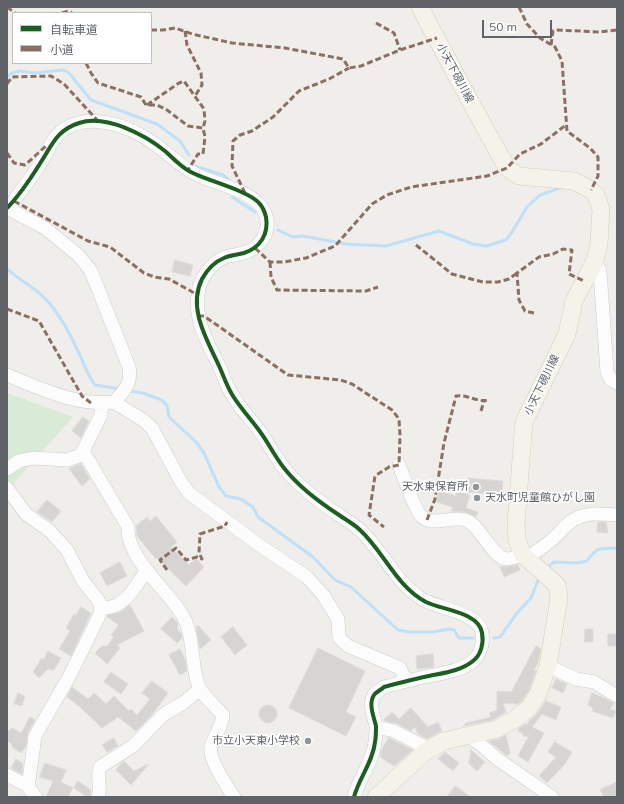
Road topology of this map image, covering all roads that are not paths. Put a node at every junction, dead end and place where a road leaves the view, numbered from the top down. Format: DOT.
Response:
graph roads {
  1 [pos="420,7"];
  2 [pos="7,208"];
  3 [pos="595,261"];
  4 [pos="7,375"];
  5 [pos="617,383"];
  6 [pos="116,396"];
  7 [pos="83,451"];
  8 [pos="399,465"];
  9 [pos="7,469"];
  10 [pos="7,488"];
  11 [pos="617,515"];
  12 [pos="524,556"];
  13 [pos="147,570"];
  14 [pos="101,606"];
  15 [pos="548,666"];
  16 [pos="406,681"];
  17 [pos="200,689"];
  18 [pos="617,696"];
  19 [pos="376,727"];
  20 [pos="468,736"];
  21 [pos="426,751"];
  22 [pos="7,774"];
  23 [pos="28,785"];
  24 [pos="36,797"];
  25 [pos="98,797"];
  26 [pos="234,797"];
  27 [pos="354,797"];
  28 [pos="376,797"];
  29 [pos="552,797"];
  1 -- 3 [label="main road, 小天下硯川線"];
  2 -- 6 [label="street"];
  2 -- 16 [label="street"];
  3 -- 5 [label="street"];
  3 -- 12 [label="main road, 小天下硯川線"];
  4 -- 6 [label="street"];
  6 -- 7 [label="street"];
  6 -- 16 [label="street"];
  7 -- 9 [label="street"];
  7 -- 13 [label="street"];
  8 -- 12 [label="street"];
  10 -- 14 [label="street"];
  11 -- 12 [label="street"];
  12 -- 15 [label="main road"];
  13 -- 14 [label="street"];
  13 -- 17 [label="street"];
  14 -- 23 [label="street"];
  15 -- 18 [label="street"];
  15 -- 20 [label="main road"];
  16 -- 19 [label="street"];
  17 -- 25 [label="street"];
  17 -- 26 [label="street"];
  19 -- 21 [label="street"];
  19 -- 27 [label="street"];
  20 -- 21 [label="main road"];
  20 -- 29 [label="street"];
  21 -- 28 [label="main road"];
  22 -- 23 [label="street"];
  23 -- 24 [label="street"];
}
